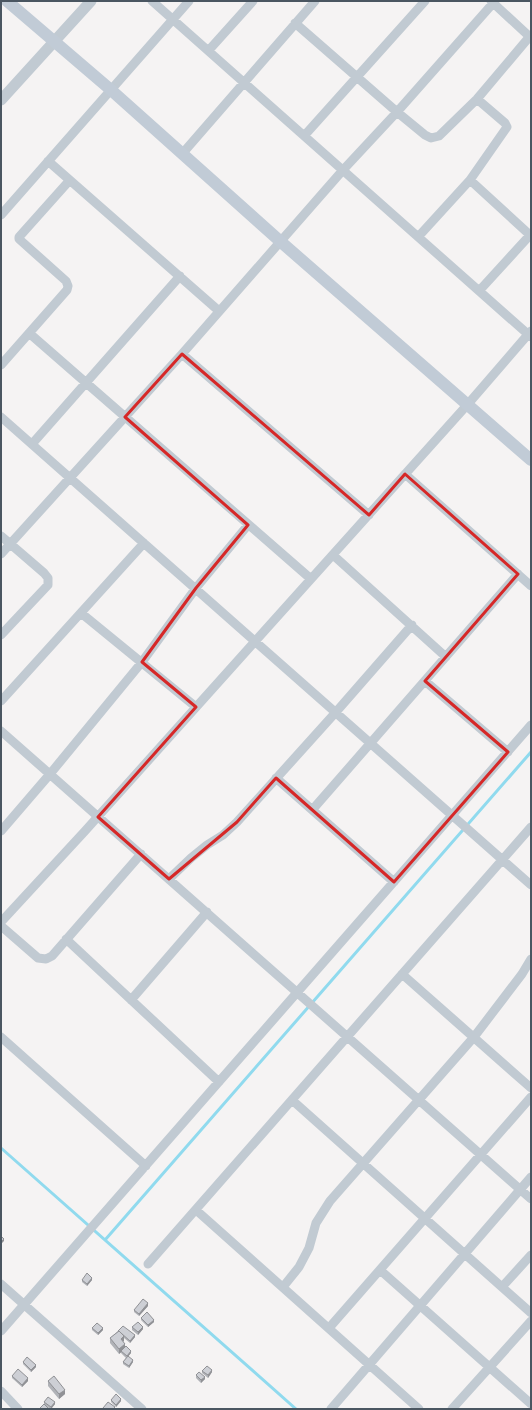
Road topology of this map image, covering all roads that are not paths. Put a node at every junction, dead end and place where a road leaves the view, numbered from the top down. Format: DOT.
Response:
graph roads {
  1 [pos="7,1"];
  2 [pos="91,1"];
  3 [pos="152,1"];
  4 [pos="189,1"];
  5 [pos="253,1"];
  6 [pos="315,1"];
  7 [pos="425,1"];
  8 [pos="493,2"];
  9 [pos="173,20"];
  10 [pos="295,23"];
  11 [pos="531,36"];
  12 [pos="54,42"];
  13 [pos="209,50"];
  14 [pos="357,78"];
  15 [pos="244,83"];
  16 [pos="111,90"];
  17 [pos="477,99"];
  18 [pos="1,100"];
  19 [pos="397,112"];
  20 [pos="304,136"];
  21 [pos="182,154"];
  22 [pos="48,161"];
  23 [pos="344,170"];
  24 [pos="69,180"];
  25 [pos="470,180"];
  26 [pos="1,215"];
  27 [pos="531,235"];
  28 [pos="418,237"];
  29 [pos="281,242"];
  30 [pos="180,276"];
  31 [pos="479,291"];
  32 [pos="219,311"];
  33 [pos="29,333"];
  34 [pos="530,334"];
  35 [pos="182,354"];
  36 [pos="1,365"];
  37 [pos="86,382"];
  38 [pos="468,404"];
  39 [pos="1,417"];
  40 [pos="125,417"];
  41 [pos="32,444"];
  42 [pos="531,460"];
  43 [pos="405,474"];
  44 [pos="70,478"];
  45 [pos="369,514"];
  46 [pos="248,525"];
  47 [pos="1,536"];
  48 [pos="144,543"];
  49 [pos="10,544"];
  50 [pos="1,554"];
  51 [pos="333,555"];
  52 [pos="518,574"];
  53 [pos="311,579"];
  54 [pos="531,586"];
  55 [pos="196,588"];
  56 [pos="81,613"];
  57 [pos="412,625"];
  58 [pos="1,635"];
  59 [pos="255,641"];
  60 [pos="446,657"];
  61 [pos="142,662"];
  62 [pos="425,681"];
  63 [pos="1,701"];
  64 [pos="196,707"];
  65 [pos="336,712"];
  66 [pos="531,725"];
  67 [pos="1,731"];
  68 [pos="371,743"];
  69 [pos="508,752"];
  70 [pos="50,774"];
  71 [pos="276,778"];
  72 [pos="313,810"];
  73 [pos="453,815"];
  74 [pos="98,816"];
  75 [pos="531,827"];
  76 [pos="1,831"];
  77 [pos="141,854"];
  78 [pos="502,859"];
  79 [pos="169,879"];
  80 [pos="394,882"];
  81 [pos="531,885"];
  82 [pos="207,912"];
  83 [pos="1,922"];
  84 [pos="1,926"];
  85 [pos="66,939"];
  86 [pos="531,959"];
  87 [pos="402,974"];
  88 [pos="298,992"];
  89 [pos="131,1000"];
  90 [pos="348,1036"];
  91 [pos="1,1037"];
  92 [pos="474,1037"];
  93 [pos="219,1082"];
  94 [pos="531,1088"];
  95 [pos="531,1096"];
  96 [pos="292,1100"];
  97 [pos="419,1100"];
  98 [pos="481,1154"];
  99 [pos="363,1164"];
  100 [pos="146,1166"];
  101 [pos="531,1177"];
  102 [pos="520,1189"];
  103 [pos="531,1199"];
  104 [pos="196,1210"];
  105 [pos="425,1218"];
  106 [pos="465,1254"];
  107 [pos="531,1255"];
  108 [pos="148,1264"];
  109 [pos="380,1270"];
  110 [pos="1,1284"];
  111 [pos="283,1287"];
  112 [pos="502,1287"];
  113 [pos="24,1304"];
  114 [pos="420,1306"];
  115 [pos="531,1313"];
  116 [pos="531,1322"];
  117 [pos="329,1328"];
  118 [pos="1,1331"];
  119 [pos="370,1364"];
  120 [pos="490,1367"];
  121 [pos="1,1391"];
  122 [pos="531,1404"];
  123 [pos="18,1409"];
  124 [pos="142,1409"];
  125 [pos="331,1409"];
  126 [pos="419,1409"];
  127 [pos="452,1409"];
  1 -- 12 [label="main road"];
  2 -- 12 [label="street"];
  3 -- 9 [label="street"];
  4 -- 9 [label="street"];
  5 -- 13 [label="street"];
  6 -- 10 [label="street"];
  7 -- 14 [label="street"];
  8 -- 11 [label="street"];
  8 -- 19 [label="street"];
  9 -- 13 [label="street"];
  9 -- 16 [label="street"];
  10 -- 14 [label="street"];
  10 -- 15 [label="street"];
  11 -- 17 [label="street"];
  12 -- 16 [label="main road"];
  12 -- 18 [label="street"];
  13 -- 15 [label="street"];
  14 -- 19 [label="street"];
  14 -- 20 [label="street"];
  15 -- 20 [label="street"];
  15 -- 21 [label="street"];
  16 -- 21 [label="main road"];
  16 -- 22 [label="street"];
  17 -- 19 [label="street"];
  17 -- 25 [label="street"];
  19 -- 23 [label="street"];
  20 -- 23 [label="street"];
  21 -- 29 [label="main road"];
  22 -- 24 [label="street"];
  22 -- 26 [label="street"];
  23 -- 28 [label="street"];
  23 -- 29 [label="street"];
  24 -- 30 [label="street"];
  24 -- 33 [label="street"];
  25 -- 27 [label="street"];
  25 -- 28 [label="street"];
  27 -- 31 [label="street"];
  28 -- 31 [label="street"];
  29 -- 32 [label="street"];
  29 -- 38 [label="main road"];
  30 -- 32 [label="street"];
  30 -- 37 [label="street"];
  31 -- 34 [label="street"];
  32 -- 35 [label="street"];
  33 -- 36 [label="street"];
  33 -- 37 [label="street"];
  34 -- 38 [label="street"];
  35 -- 40 [label="street"];
  35 -- 45 [label="street"];
  37 -- 40 [label="street"];
  37 -- 41 [label="street"];
  38 -- 42 [label="main road"];
  38 -- 43 [label="street"];
  39 -- 41 [label="street"];
  40 -- 44 [label="street"];
  40 -- 46 [label="street"];
  41 -- 44 [label="street"];
  43 -- 45 [label="street"];
  43 -- 52 [label="street"];
  44 -- 48 [label="street"];
  44 -- 49 [label="street"];
  45 -- 51 [label="street"];
  46 -- 53 [label="street"];
  46 -- 55 [label="street"];
  47 -- 49 [label="street"];
  48 -- 55 [label="street"];
  48 -- 56 [label="street"];
  49 -- 50 [label="street"];
  49 -- 58 [label="street"];
  51 -- 53 [label="street"];
  51 -- 57 [label="street"];
  52 -- 54 [label="street"];
  52 -- 60 [label="street"];
  53 -- 59 [label="street"];
  55 -- 59 [label="street"];
  55 -- 61 [label="street"];
  56 -- 61 [label="street"];
  56 -- 63 [label="street"];
  57 -- 60 [label="street"];
  57 -- 65 [label="street"];
  59 -- 64 [label="street"];
  59 -- 65 [label="street"];
  60 -- 62 [label="street"];
  61 -- 64 [label="street"];
  61 -- 70 [label="street"];
  62 -- 68 [label="street"];
  62 -- 69 [label="street"];
  64 -- 74 [label="street"];
  65 -- 68 [label="street"];
  65 -- 71 [label="street"];
  66 -- 69 [label="street"];
  67 -- 70 [label="street"];
  68 -- 72 [label="street"];
  68 -- 73 [label="street"];
  69 -- 73 [label="street"];
  70 -- 74 [label="street"];
  70 -- 76 [label="street"];
  71 -- 72 [label="street"];
  71 -- 79 [label="street"];
  72 -- 80 [label="street"];
  73 -- 78 [label="street"];
  73 -- 80 [label="street"];
  74 -- 77 [label="street"];
  74 -- 83 [label="street"];
  75 -- 78 [label="street"];
  77 -- 79 [label="street"];
  77 -- 85 [label="street"];
  78 -- 81 [label="street"];
  78 -- 87 [label="street"];
  79 -- 82 [label="street"];
  80 -- 88 [label="street"];
  82 -- 88 [label="street"];
  82 -- 89 [label="street"];
  84 -- 85 [label="street"];
  85 -- 89 [label="street"];
  86 -- 92 [label="street"];
  87 -- 90 [label="street"];
  87 -- 92 [label="street"];
  88 -- 90 [label="street"];
  88 -- 93 [label="street"];
  89 -- 93 [label="street"];
  90 -- 96 [label="street"];
  90 -- 97 [label="street"];
  91 -- 100 [label="street"];
  92 -- 94 [label="street"];
  92 -- 97 [label="street"];
  93 -- 100 [label="street"];
  95 -- 98 [label="street"];
  96 -- 99 [label="street"];
  96 -- 104 [label="street"];
  97 -- 98 [label="street"];
  97 -- 99 [label="street"];
  98 -- 102 [label="street"];
  98 -- 105 [label="street"];
  99 -- 105 [label="street"];
  99 -- 111 [label="street"];
  100 -- 113 [label="street"];
  101 -- 102 [label="street"];
  102 -- 103 [label="street"];
  102 -- 106 [label="street"];
  104 -- 108 [label="street"];
  104 -- 111 [label="street"];
  105 -- 106 [label="street"];
  105 -- 109 [label="street"];
  106 -- 112 [label="street"];
  106 -- 114 [label="street"];
  107 -- 112 [label="street"];
  109 -- 114 [label="street"];
  109 -- 117 [label="street"];
  110 -- 113 [label="street"];
  111 -- 117 [label="street"];
  112 -- 115 [label="street"];
  113 -- 118 [label="street"];
  113 -- 124 [label="street"];
  114 -- 119 [label="street"];
  114 -- 120 [label="street"];
  116 -- 120 [label="street"];
  117 -- 119 [label="street"];
  119 -- 125 [label="street"];
  119 -- 126 [label="street"];
  120 -- 122 [label="street"];
  120 -- 127 [label="street"];
  121 -- 123 [label="street"];
}
